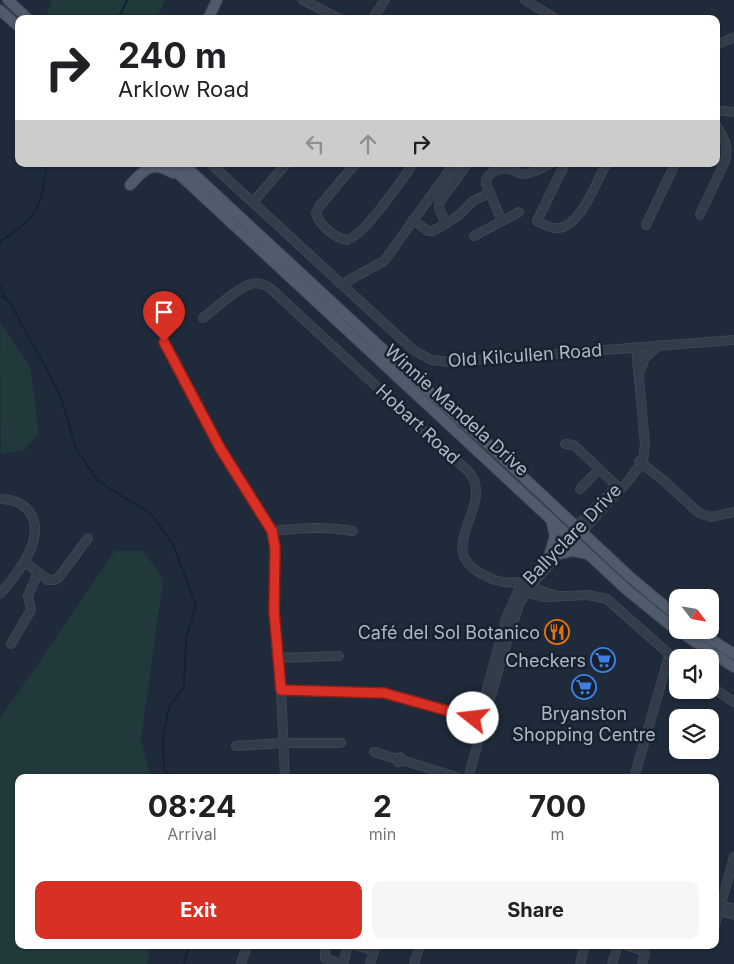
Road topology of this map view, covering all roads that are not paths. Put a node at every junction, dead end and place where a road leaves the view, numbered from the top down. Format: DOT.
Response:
graph roads {
  1 [pos="8,0"];
  2 [pos="217,0"];
  3 [pos="222,0"];
  4 [pos="303,0"];
  5 [pos="384,0"];
  6 [pos="525,0"];
  7 [pos="0,10"];
  8 [pos="24,15"];
  9 [pos="210,15"];
  10 [pos="216,15"];
  11 [pos="332,15"];
  12 [pos="375,15"];
  13 [pos="549,15"];
  14 [pos="15,23"];
  15 [pos="734,36"];
  16 [pos="720,43"];
  17 [pos="720,110"];
  18 [pos="734,112"];
  19 [pos="720,131"];
  20 [pos="153,167"];
  21 [pos="160,167"];
  22 [pos="171,167"];
  23 [pos="186,167"];
  24 [pos="214,167"];
  25 [pos="283,167"];
  26 [pos="352,167"];
  27 [pos="411,167"];
  28 [pos="452,167"];
  29 [pos="465,167"];
  30 [pos="542,167"];
  31 [pos="564,167"];
  32 [pos="604,167"];
  33 [pos="675,167"];
  34 [pos="182,178"];
  35 [pos="130,185"];
  36 [pos="490,193"];
  37 [pos="253,202"];
  38 [pos="519,212"];
  39 [pos="700,215"];
  40 [pos="413,220"];
  41 [pos="502,221"];
  42 [pos="446,224"];
  43 [pos="646,225"];
  44 [pos="474,236"];
  45 [pos="342,284"];
  46 [pos="203,318"];
  47 [pos="734,340"];
  48 [pos="164,342"];
  49 [pos="659,345"];
  50 [pos="636,348"];
  51 [pos="638,375"];
  52 [pos="565,444"];
  53 [pos="640,462"];
  54 [pos="599,469"];
  55 [pos="617,486"];
  56 [pos="580,489"];
  57 [pos="0,499"];
  58 [pos="734,512"];
  59 [pos="551,519"];
  60 [pos="579,529"];
  61 [pos="272,531"];
  62 [pos="354,531"];
  63 [pos="571,537"];
  64 [pos="88,538"];
  65 [pos="560,554"];
  66 [pos="588,554"];
  67 [pos="549,556"];
  68 [pos="25,562"];
  69 [pos="38,572"];
  70 [pos="524,588"];
  71 [pos="0,594"];
  72 [pos="669,610"];
  73 [pos="710,639"];
  74 [pos="11,644"];
  75 [pos="734,654"];
  76 [pos="669,655"];
  77 [pos="339,656"];
  78 [pos="278,658"];
  79 [pos="669,659"];
  80 [pos="734,667"];
  81 [pos="281,690"];
  82 [pos="719,692"];
  83 [pos="734,702"];
  84 [pos="481,720"];
  85 [pos="284,743"];
  86 [pos="341,743"];
  87 [pos="236,746"];
  88 [pos="374,752"];
  89 [pos="286,774"];
  90 [pos="448,774"];
  91 [pos="459,774"];
  92 [pos="469,774"];
  93 [pos="635,774"];
  94 [pos="734,857"];
  95 [pos="720,908"];
  96 [pos="734,909"];
  97 [pos="719,911"];
  98 [pos="734,915"];
  99 [pos="246,949"];
  100 [pos="325,949"];
  101 [pos="347,949"];
  102 [pos="375,949"];
  103 [pos="413,949"];
  104 [pos="419,949"];
  105 [pos="584,949"];
  106 [pos="617,949"];
  107 [pos="638,949"];
  108 [pos="241,964"];
  109 [pos="342,964"];
  110 [pos="370,964"];
  111 [pos="409,964"];
  112 [pos="414,964"];
  113 [pos="580,964"];
  114 [pos="612,964"];
  115 [pos="642,964"];
  1 -- 8 [label="main road"];
  2 -- 9 [label="main road"];
  3 -- 10 [label="main road"];
  4 -- 11 [label="street"];
  5 -- 12 [label="street"];
  6 -- 13 [label="street"];
  7 -- 14 [label="main road"];
  15 -- 16 [label="street"];
  17 -- 18 [label="street"];
  19 -- 39 [label="street"];
  20 -- 35 [label="main road"];
  21 -- 34 [label="main road"];
  22 -- 34 [label="main road, Winnie Mandela Drive"];
  23 -- 60 [label="main road, Winnie Mandela Drive"];
  24 -- 37 [label="street, Old Kilcullen Road"];
  25 -- 37 [label="street"];
  26 -- 27 [label="street"];
  28 -- 40 [label="street"];
  29 -- 42 [label="street"];
  30 -- 36 [label="street"];
  31 -- 32 [label="street"];
  33 -- 43 [label="street"];
  34 -- 59 [label="main road, Winnie Mandela Drive"];
  36 -- 41 [label="street"];
  36 -- 42 [label="street"];
  37 -- 45 [label="street, Old Kilcullen Road"];
  38 -- 41 [label="street"];
  40 -- 42 [label="street"];
  40 -- 45 [label="street"];
  41 -- 44 [label="street"];
  45 -- 50 [label="street, Old Kilcullen Road"];
  46 -- 70 [label="street, Hobart Road"];
  47 -- 49 [label="street, Old Kilcullen Road"];
  48 -- 61 [label="street"];
  49 -- 50 [label="street, Old Kilcullen Road"];
  49 -- 51 [label="street"];
  50 -- 51 [label="street"];
  51 -- 53 [label="street"];
  52 -- 54 [label="street"];
  53 -- 55 [label="street, Ballyclare Drive"];
  53 -- 58 [label="street"];
  53 -- 60 [label="street, Ballyclare Drive"];
  54 -- 55 [label="street"];
  54 -- 56 [label="street"];
  55 -- 60 [label="street, Ballyclare Drive"];
  57 -- 68 [label="street"];
  59 -- 63 [label="main road, Winnie Mandela Drive"];
  59 -- 67 [label="main road"];
  60 -- 63 [label="street, Ballyclare Drive"];
  60 -- 72 [label="main road, Winnie Mandela Drive"];
  61 -- 62 [label="street"];
  61 -- 78 [label="street"];
  63 -- 65 [label="street, Ballyclare Drive"];
  63 -- 66 [label="main road, Winnie Mandela Drive"];
  63 -- 67 [label="street, Ballyclare Drive"];
  64 -- 69 [label="street"];
  65 -- 66 [label="main road"];
  65 -- 70 [label="street, Ballyclare Drive"];
  66 -- 80 [label="main road, Winnie Mandela Drive"];
  67 -- 70 [label="street, Ballyclare Drive"];
  68 -- 69 [label="street"];
  68 -- 71 [label="street"];
  69 -- 74 [label="street"];
  70 -- 76 [label="street, Hobart Road"];
  70 -- 84 [label="street, Ballyclare Drive"];
  73 -- 75 [label="main road"];
  77 -- 78 [label="street"];
  78 -- 81 [label="street"];
  79 -- 93 [label="street"];
  81 -- 84 [label="street"];
  81 -- 85 [label="street"];
  82 -- 83 [label="street"];
  84 -- 91 [label="street, Ballyclare Drive"];
  84 -- 92 [label="street, Ballyclare Drive"];
  85 -- 86 [label="street"];
  85 -- 87 [label="street"];
  85 -- 89 [label="street"];
  88 -- 90 [label="street"];
  94 -- 95 [label="street"];
  95 -- 96 [label="street"];
  95 -- 97 [label="street"];
  95 -- 98 [label="street"];
  99 -- 108 [label="street"];
  100 -- 109 [label="street"];
  101 -- 109 [label="street"];
  102 -- 110 [label="street"];
  103 -- 111 [label="street"];
  104 -- 112 [label="street"];
  105 -- 113 [label="street"];
  106 -- 114 [label="street"];
  107 -- 115 [label="street"];
}
